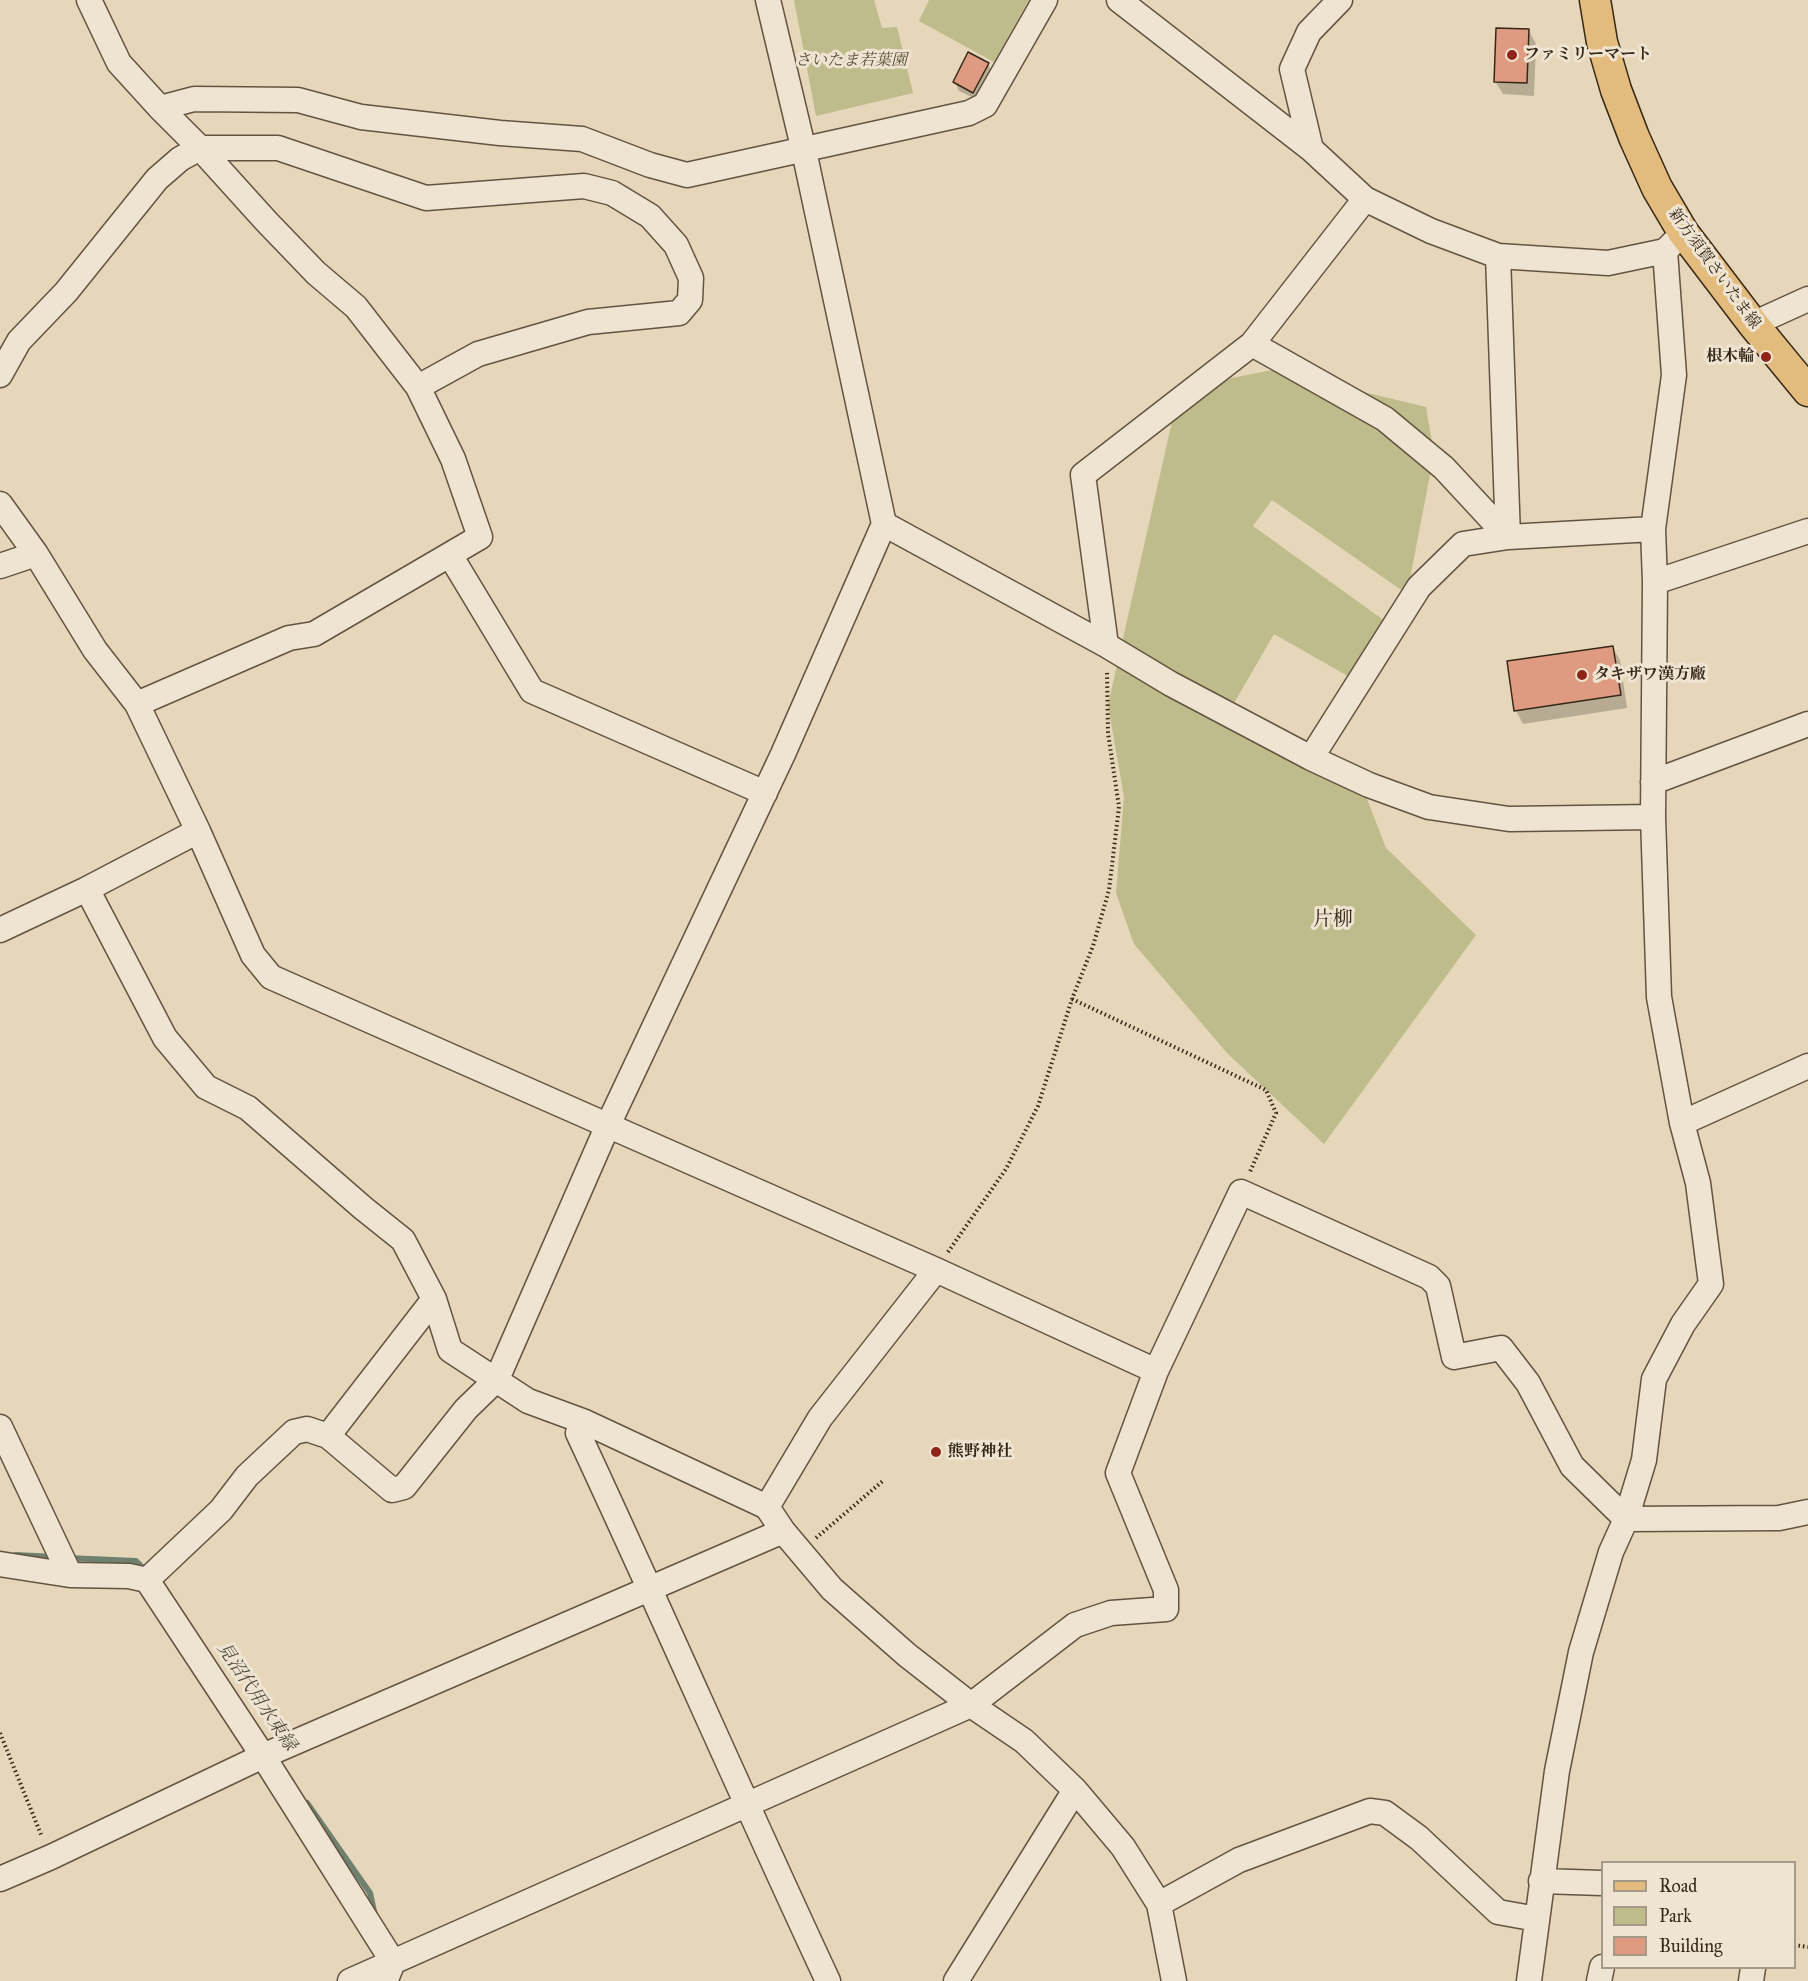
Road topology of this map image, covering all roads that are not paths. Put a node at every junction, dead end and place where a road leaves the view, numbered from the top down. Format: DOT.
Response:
graph roads {
  1 [pos="89,0"];
  2 [pos="768,0"];
  3 [pos="1045,0"];
  4 [pos="1119,0"];
  5 [pos="1340,0"];
  6 [pos="1595,0"];
  7 [pos="160,108"];
  8 [pos="200,148"];
  9 [pos="1311,149"];
  10 [pos="804,151"];
  11 [pos="1365,199"];
  12 [pos="1674,242"];
  13 [pos="1498,256"];
  14 [pos="1808,299"];
  15 [pos="1753,324"];
  16 [pos="1252,344"];
  17 [pos="0,375"];
  18 [pos="418,387"];
  19 [pos="1808,391"];
  20 [pos="0,504"];
  21 [pos="884,524"];
  22 [pos="1653,529"];
  23 [pos="1808,531"];
  24 [pos="1508,537"];
  25 [pos="36,554"];
  26 [pos="450,555"];
  27 [pos="0,566"];
  28 [pos="1655,582"];
  29 [pos="1106,645"];
  30 [pos="137,704"];
  31 [pos="1808,724"];
  32 [pos="1311,758"];
  33 [pos="1653,782"];
  34 [pos="765,793"];
  35 [pos="1653,818"];
  36 [pos="198,831"];
  37 [pos="87,889"];
  38 [pos="0,930"];
  39 [pos="1808,1066"];
  40 [pos="1682,1123"];
  41 [pos="608,1125"];
  42 [pos="936,1270"];
  43 [pos="434,1299"];
  44 [pos="1156,1371"];
  45 [pos="496,1379"];
  46 [pos="585,1422"];
  47 [pos="0,1427"];
  48 [pos="328,1436"];
  49 [pos="767,1507"];
  50 [pos="1808,1512"];
  51 [pos="1626,1520"];
  52 [pos="783,1531"];
  53 [pos="0,1564"];
  54 [pos="70,1575"];
  55 [pos="147,1580"];
  56 [pos="650,1587"];
  57 [pos="971,1704"];
  58 [pos="263,1756"];
  59 [pos="1075,1790"];
  60 [pos="746,1805"];
  61 [pos="0,1879"];
  62 [pos="1541,1881"];
  63 [pos="1601,1883"];
  64 [pos="1159,1904"];
  65 [pos="1537,1919"];
  66 [pos="389,1971"];
  67 [pos="350,1981"];
  68 [pos="828,1981"];
  69 [pos="956,1981"];
  70 [pos="1174,1981"];
  71 [pos="1529,1981"];
  1 -- 7 [label="street"];
  2 -- 10 [label="street"];
  3 -- 10 [label="street"];
  4 -- 9 [label="street"];
  5 -- 9 [label="street"];
  6 -- 12 [label="main road, 新方須賀さいたま線"];
  7 -- 8 [label="street"];
  7 -- 10 [label="street"];
  8 -- 17 [label="street"];
  8 -- 18 [label="street"];
  8 -- 18 [label="street"];
  9 -- 11 [label="street"];
  10 -- 21 [label="street"];
  11 -- 13 [label="street"];
  11 -- 16 [label="street"];
  12 -- 13 [label="street"];
  12 -- 15 [label="main road, 新方須賀さいたま線"];
  12 -- 22 [label="street"];
  13 -- 24 [label="street"];
  14 -- 15 [label="street"];
  15 -- 19 [label="main road, 新方須賀さいたま線"];
  16 -- 24 [label="street"];
  16 -- 29 [label="street"];
  18 -- 26 [label="street"];
  20 -- 25 [label="street"];
  21 -- 29 [label="street"];
  21 -- 34 [label="street"];
  22 -- 24 [label="street"];
  22 -- 28 [label="street"];
  23 -- 28 [label="street"];
  24 -- 32 [label="street"];
  25 -- 27 [label="street"];
  25 -- 30 [label="street"];
  26 -- 30 [label="street"];
  26 -- 34 [label="street"];
  28 -- 33 [label="street"];
  29 -- 32 [label="street"];
  30 -- 36 [label="street"];
  31 -- 33 [label="street"];
  32 -- 35 [label="street"];
  33 -- 35 [label="street"];
  34 -- 41 [label="street"];
  35 -- 40 [label="street"];
  36 -- 37 [label="street"];
  36 -- 41 [label="street"];
  37 -- 38 [label="street"];
  37 -- 43 [label="street"];
  39 -- 40 [label="street"];
  40 -- 51 [label="street"];
  41 -- 42 [label="street"];
  41 -- 45 [label="street"];
  42 -- 44 [label="street"];
  42 -- 49 [label="street"];
  43 -- 45 [label="street"];
  43 -- 48 [label="street"];
  44 -- 51 [label="street"];
  44 -- 57 [label="street"];
  45 -- 46 [label="street"];
  45 -- 48 [label="street"];
  46 -- 49 [label="street"];
  46 -- 56 [label="street"];
  47 -- 54 [label="street"];
  48 -- 55 [label="street"];
  49 -- 52 [label="street"];
  50 -- 51 [label="street"];
  51 -- 62 [label="street"];
  52 -- 56 [label="street"];
  52 -- 57 [label="street"];
  53 -- 54 [label="street"];
  54 -- 55 [label="street"];
  55 -- 58 [label="street"];
  56 -- 58 [label="street"];
  56 -- 60 [label="street"];
  57 -- 59 [label="street"];
  57 -- 60 [label="street"];
  58 -- 61 [label="street"];
  58 -- 66 [label="street"];
  59 -- 64 [label="street"];
  59 -- 69 [label="street"];
  60 -- 66 [label="street"];
  60 -- 68 [label="street"];
  62 -- 63 [label="street"];
  62 -- 65 [label="street"];
  64 -- 65 [label="street"];
  64 -- 70 [label="street"];
  65 -- 71 [label="street"];
  66 -- 67 [label="street"];
}
